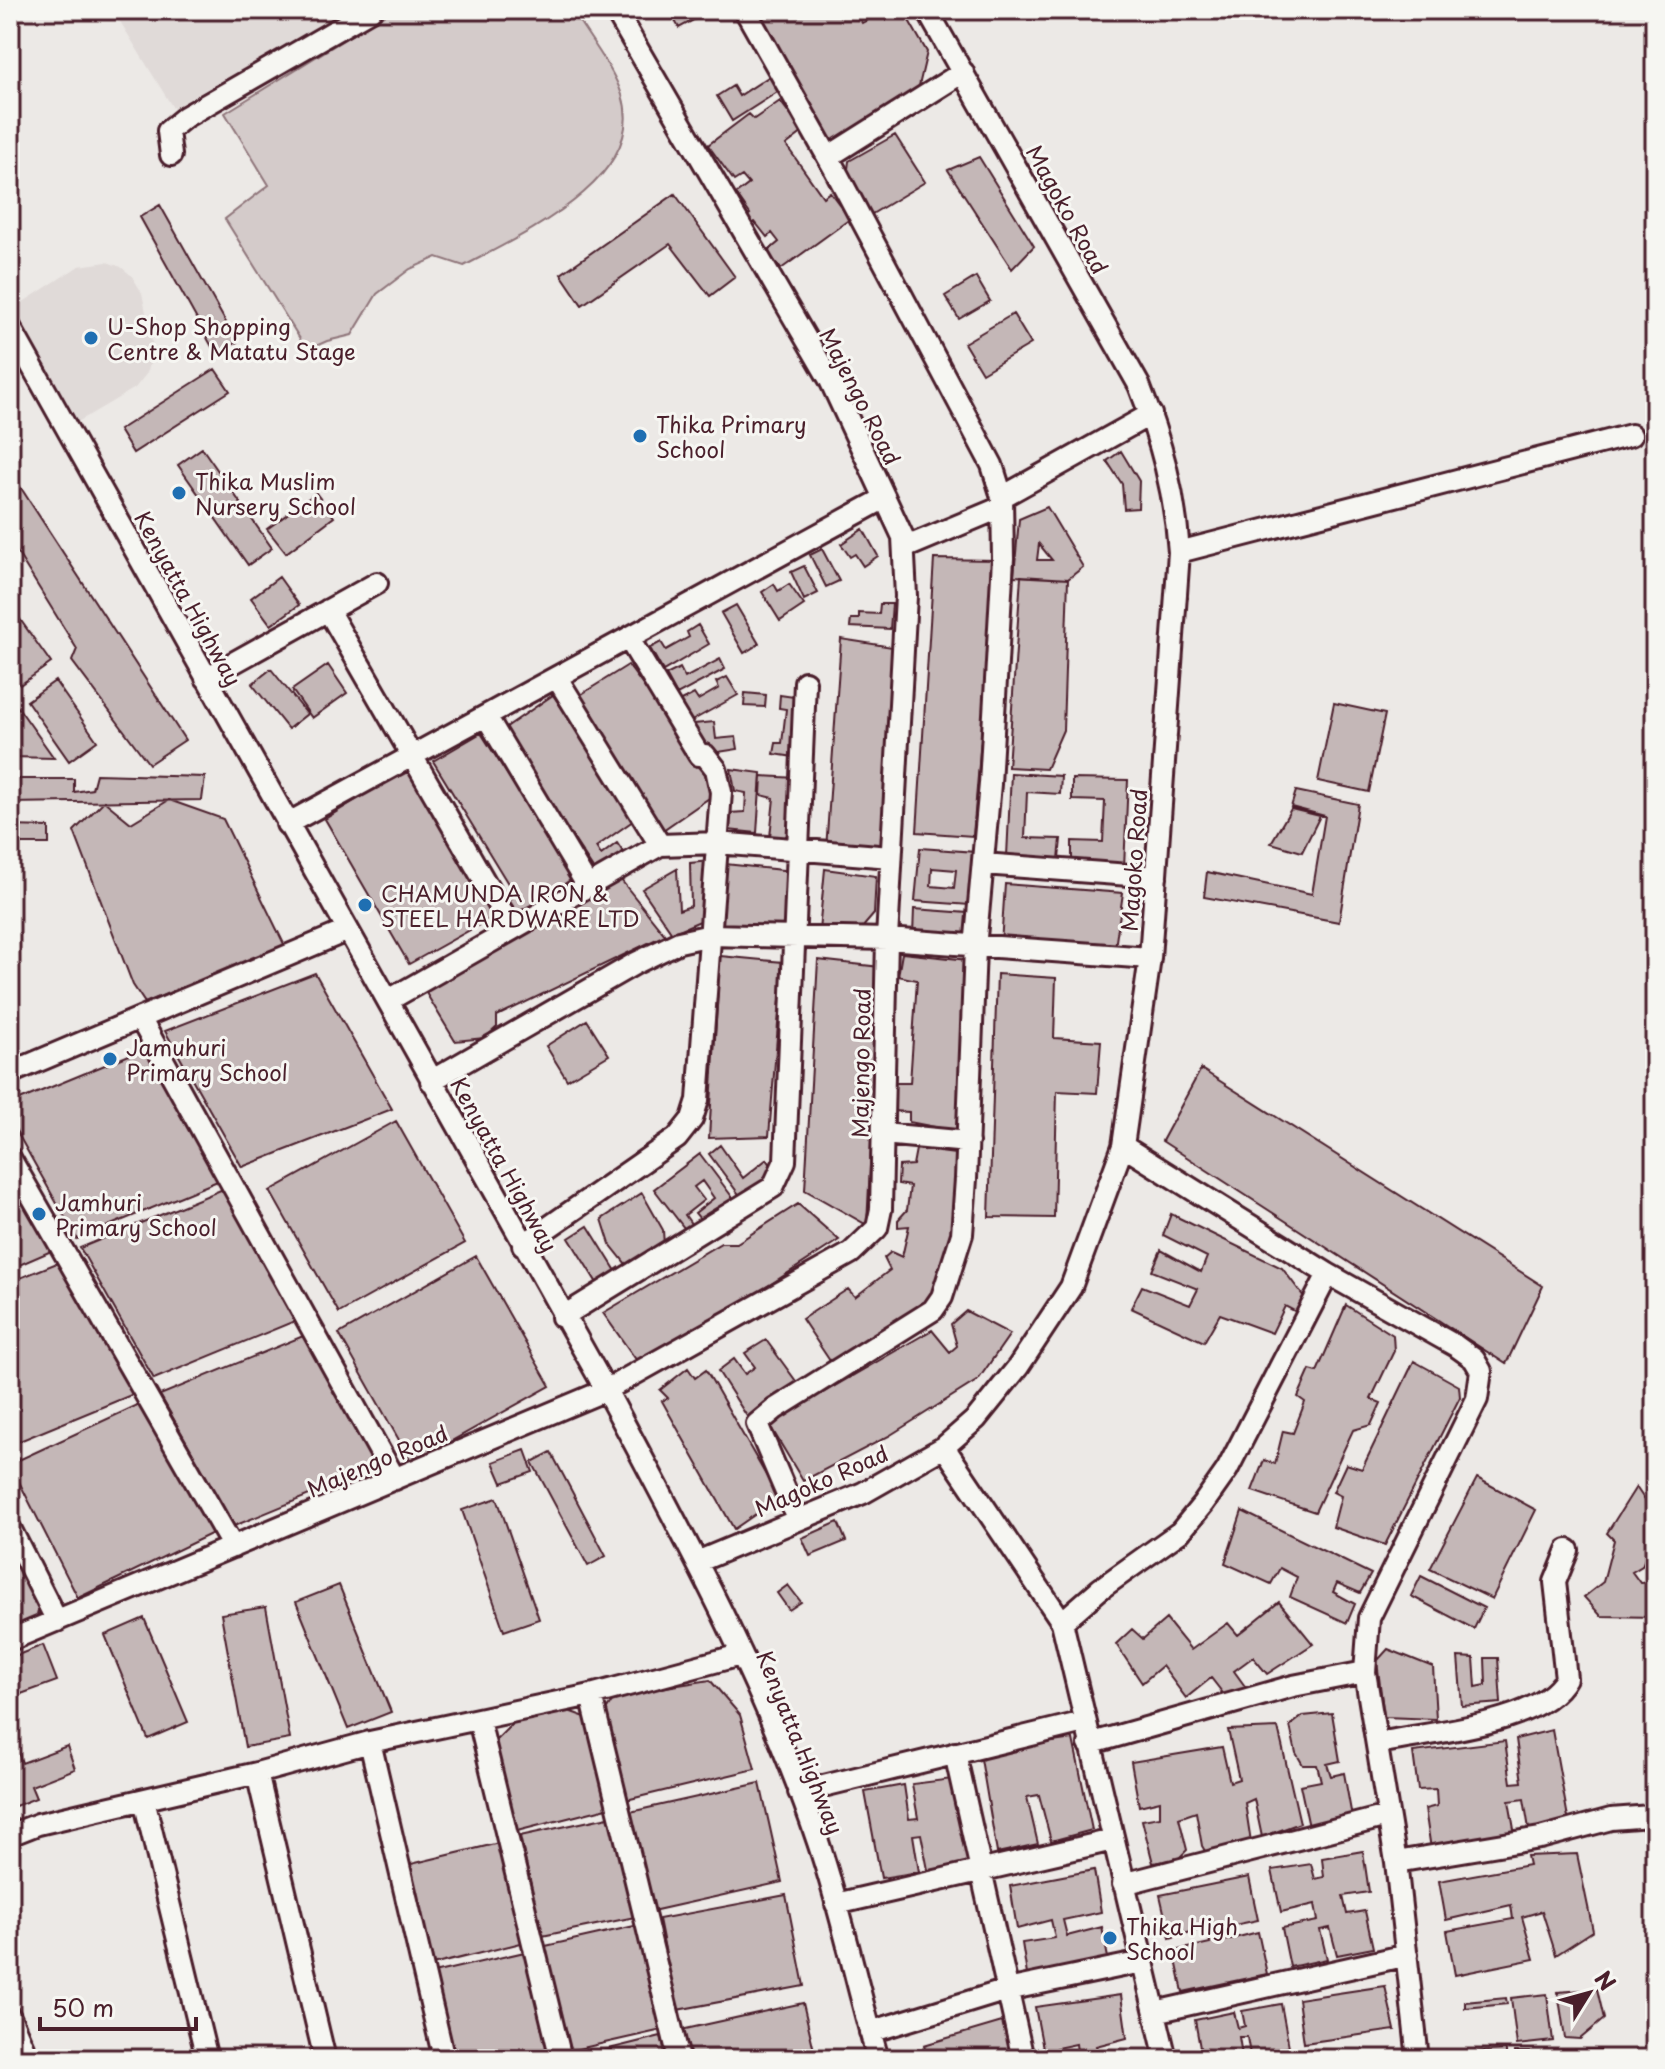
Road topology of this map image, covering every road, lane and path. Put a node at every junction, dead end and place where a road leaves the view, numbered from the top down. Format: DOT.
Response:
graph roads {
  1 [pos="371,10"];
  2 [pos="615,10"];
  3 [pos="745,10"];
  4 [pos="927,10"];
  5 [pos="963,72"];
  6 [pos="171,155"];
  7 [pos="828,157"];
  8 [pos="10,327"];
  9 [pos="1151,414"];
  10 [pos="1631,435"];
  11 [pos="885,498"];
  12 [pos="1002,502"];
  13 [pos="904,548"];
  14 [pos="1179,552"];
  15 [pos="377,583"];
  16 [pos="328,610"];
  17 [pos="629,639"];
  18 [pos="206,678"];
  19 [pos="557,678"];
  20 [pos="805,682"];
  21 [pos="486,716"];
  22 [pos="411,757"];
  23 [pos="287,824"];
  24 [pos="717,843"];
  25 [pos="660,845"];
  26 [pos="799,850"];
  27 [pos="891,857"];
  28 [pos="983,864"];
  29 [pos="1156,877"];
  30 [pos="587,885"];
  31 [pos="512,929"];
  32 [pos="346,931"];
  33 [pos="711,935"];
  34 [pos="795,938"];
  35 [pos="887,939"];
  36 [pos="975,948"];
  37 [pos="1150,958"];
  38 [pos="389,1000"];
  39 [pos="140,1018"];
  40 [pos="10,1073"];
  41 [pos="431,1081"];
  42 [pos="883,1134"];
  43 [pos="968,1142"];
  44 [pos="1123,1146"];
  45 [pos="10,1158"];
  46 [pos="523,1245"];
  47 [pos="1328,1274"];
  48 [pos="562,1317"];
  49 [pos="606,1390"];
  50 [pos="944,1447"];
  51 [pos="395,1479"];
  52 [pos="797,1518"];
  53 [pos="10,1528"];
  54 [pos="233,1547"];
  55 [pos="1568,1550"];
  56 [pos="697,1562"];
  57 [pos="57,1621"];
  58 [pos="1062,1622"];
  59 [pos="10,1640"];
  60 [pos="740,1655"];
  61 [pos="1365,1672"];
  62 [pos="591,1695"];
  63 [pos="479,1720"];
  64 [pos="1084,1722"];
  65 [pos="370,1742"];
  66 [pos="1379,1743"];
  67 [pos="1089,1744"];
  68 [pos="955,1753"];
  69 [pos="257,1773"];
  70 [pos="799,1792"];
  71 [pos="144,1800"];
  72 [pos="1387,1816"];
  73 [pos="1651,1816"];
  74 [pos="10,1835"];
  75 [pos="1113,1840"];
  76 [pos="1396,1862"];
  77 [pos="980,1868"];
  78 [pos="1123,1884"];
  79 [pos="836,1904"];
  80 [pos="1407,1955"];
  81 [pos="1142,1962"];
  82 [pos="1007,1990"];
  83 [pos="1155,2012"];
  84 [pos="10,2017"];
  85 [pos="870,2032"];
  86 [pos="28,2059"];
  87 [pos="207,2059"];
  88 [pos="325,2059"];
  89 [pos="444,2059"];
  90 [pos="561,2059"];
  91 [pos="679,2059"];
  92 [pos="878,2059"];
  93 [pos="1023,2059"];
  94 [pos="1166,2059"];
  95 [pos="1418,2059"];
  1 -- 6 [label="street"];
  2 -- 11 [label="street, Majengo Road"];
  3 -- 7 [label="street"];
  4 -- 5 [label="street, Magoko Road"];
  5 -- 7 [label="street"];
  5 -- 9 [label="street, Magoko Road"];
  7 -- 12 [label="street"];
  8 -- 18 [label="street, Kenyatta Highway"];
  9 -- 12 [label="street"];
  9 -- 14 [label="street, Magoko Road"];
  10 -- 14 [label="street"];
  11 -- 13 [label="street, Majengo Road"];
  11 -- 17 [label="street"];
  12 -- 13 [label="street"];
  12 -- 28 [label="street"];
  13 -- 27 [label="street, Majengo Road"];
  14 -- 29 [label="street, Magoko Road"];
  15 -- 16 [label="street"];
  16 -- 18 [label="street"];
  16 -- 22 [label="street"];
  17 -- 19 [label="street"];
  17 -- 24 [label="street"];
  18 -- 23 [label="street, Kenyatta Highway"];
  19 -- 21 [label="street"];
  19 -- 25 [label="street"];
  20 -- 26 [label="street"];
  21 -- 22 [label="street"];
  21 -- 30 [label="street"];
  22 -- 23 [label="street"];
  22 -- 31 [label="street"];
  23 -- 32 [label="street, Kenyatta Highway"];
  24 -- 25 [label="street"];
  24 -- 26 [label="street"];
  24 -- 33 [label="street"];
  25 -- 30 [label="street"];
  26 -- 27 [label="street"];
  26 -- 34 [label="street"];
  27 -- 35 [label="street, Majengo Road"];
  28 -- 29 [label="street"];
  28 -- 36 [label="street"];
  29 -- 37 [label="street, Magoko Road"];
  30 -- 31 [label="street"];
  31 -- 38 [label="street"];
  32 -- 38 [label="street, Kenyatta Highway"];
  32 -- 39 [label="street"];
  33 -- 34 [label="street"];
  33 -- 41 [label="street"];
  33 -- 46 [label="street"];
  34 -- 35 [label="street"];
  34 -- 48 [label="street"];
  35 -- 36 [label="street"];
  35 -- 42 [label="street, Majengo Road"];
  36 -- 37 [label="street"];
  36 -- 43 [label="street"];
  37 -- 44 [label="street, Magoko Road"];
  38 -- 41 [label="street, Kenyatta Highway"];
  39 -- 40 [label="street"];
  39 -- 51 [label="street"];
  41 -- 46 [label="street, Kenyatta Highway"];
  42 -- 43 [label="street"];
  42 -- 49 [label="street, Majengo Road"];
  43 -- 52 [label="street"];
  44 -- 47 [label="street"];
  44 -- 50 [label="street, Magoko Road"];
  45 -- 54 [label="street"];
  46 -- 48 [label="street, Kenyatta Highway"];
  47 -- 58 [label="street"];
  47 -- 61 [label="street"];
  48 -- 49 [label="street, Kenyatta Highway"];
  49 -- 51 [label="street, Majengo Road"];
  49 -- 56 [label="street, Kenyatta Highway"];
  50 -- 52 [label="street, Magoko Road"];
  50 -- 58 [label="street"];
  51 -- 54 [label="street, Majengo Road"];
  52 -- 56 [label="street, Magoko Road"];
  53 -- 57 [label="street"];
  54 -- 57 [label="street, Majengo Road"];
  55 -- 66 [label="street"];
  56 -- 60 [label="street, Kenyatta Highway"];
  57 -- 59 [label="street, Majengo Road"];
  58 -- 64 [label="street"];
  60 -- 62 [label="street"];
  60 -- 70 [label="street, Kenyatta Highway"];
  61 -- 66 [label="street"];
  61 -- 67 [label="street"];
  62 -- 63 [label="street"];
  62 -- 91 [label="street"];
  63 -- 65 [label="street"];
  63 -- 90 [label="street"];
  64 -- 67 [label="street"];
  64 -- 68 [label="street"];
  65 -- 69 [label="street"];
  65 -- 89 [label="street"];
  66 -- 72 [label="street"];
  67 -- 75 [label="street"];
  68 -- 70 [label="street"];
  68 -- 77 [label="street"];
  69 -- 71 [label="street"];
  69 -- 88 [label="street"];
  70 -- 79 [label="street, Kenyatta Highway"];
  71 -- 74 [label="street"];
  71 -- 87 [label="street"];
  72 -- 76 [label="street"];
  72 -- 78 [label="street"];
  73 -- 76 [label="street"];
  75 -- 77 [label="street"];
  75 -- 78 [label="street"];
  76 -- 80 [label="street"];
  77 -- 79 [label="street"];
  77 -- 82 [label="street"];
  78 -- 81 [label="street"];
  79 -- 85 [label="street, Kenyatta Highway"];
  80 -- 83 [label="street"];
  80 -- 95 [label="street"];
  81 -- 82 [label="street"];
  81 -- 83 [label="street"];
  82 -- 85 [label="street"];
  82 -- 93 [label="street"];
  83 -- 94 [label="street"];
  84 -- 86 [label="street"];
  85 -- 92 [label="street, Kenyatta Highway"];
}
